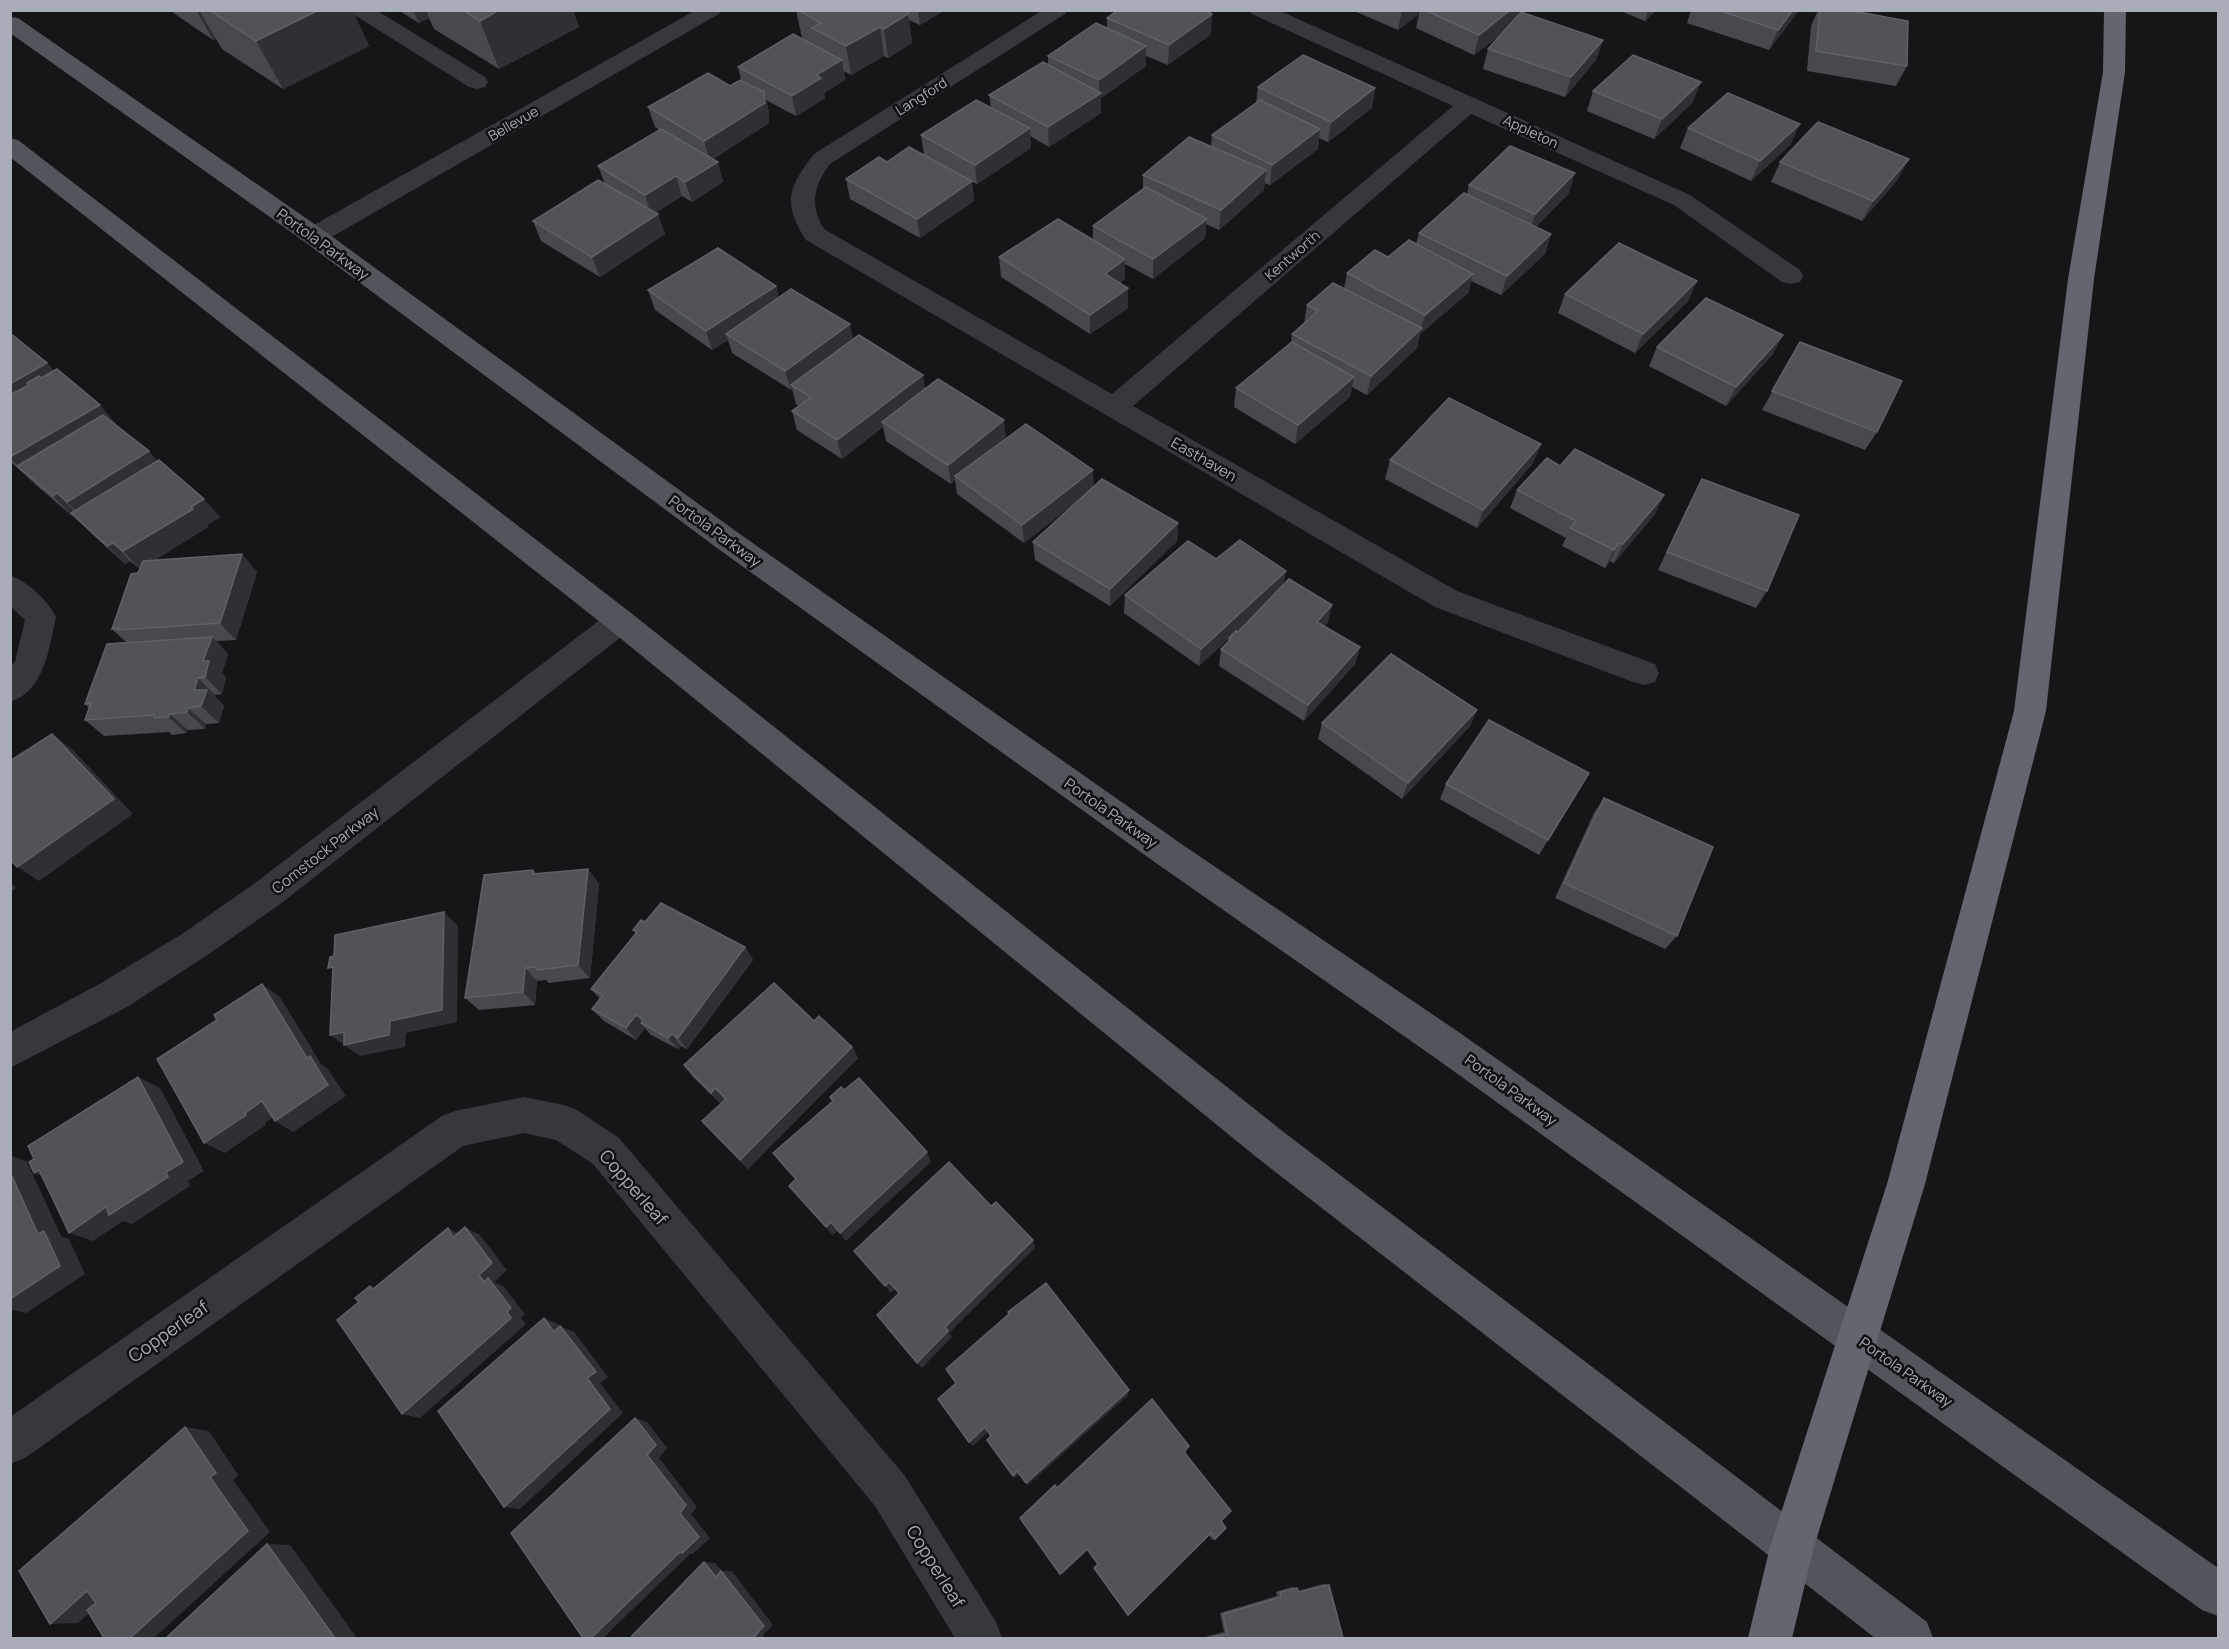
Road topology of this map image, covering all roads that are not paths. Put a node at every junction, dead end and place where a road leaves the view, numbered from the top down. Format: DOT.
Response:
graph roads {
  1 [pos="360,10"];
  2 [pos="712,10"];
  3 [pos="1058,10"];
  4 [pos="1258,10"];
  5 [pos="2115,10"];
  6 [pos="10,23"];
  7 [pos="477,82"];
  8 [pos="1470,103"];
  9 [pos="10,145"];
  10 [pos="801,197"];
  11 [pos="314,236"];
  12 [pos="1791,276"];
  13 [pos="1114,408"];
  14 [pos="10,587"];
  15 [pos="620,621"];
  16 [pos="1644,673"];
  17 [pos="10,690"];
  18 [pos="10,1051"];
  19 [pos="1859,1339"];
  20 [pos="10,1443"];
  21 [pos="1792,1547"];
  22 [pos="2218,1594"];
  23 [pos="980,1638"];
  24 [pos="1770,1638"];
  25 [pos="1911,1638"];
  1 -- 7 [label="street"];
  2 -- 11 [label="street, Bellevue"];
  3 -- 10 [label="street, Langford"];
  4 -- 8 [label="street, Appleton"];
  5 -- 19 [label="highway"];
  6 -- 11 [label="main road, Portola Parkway"];
  8 -- 12 [label="street, Appleton"];
  8 -- 13 [label="street, Kentworth"];
  9 -- 15 [label="main road"];
  10 -- 13 [label="street, Easthaven"];
  11 -- 19 [label="main road, Portola Parkway"];
  13 -- 16 [label="street, Easthaven"];
  14 -- 17 [label="street"];
  15 -- 18 [label="street, Comstock Parkway"];
  15 -- 21 [label="main road"];
  19 -- 21 [label="highway"];
  19 -- 22 [label="main road, Portola Parkway"];
  20 -- 23 [label="street, Copperleaf"];
  21 -- 24 [label="highway"];
  21 -- 25 [label="main road"];
}
